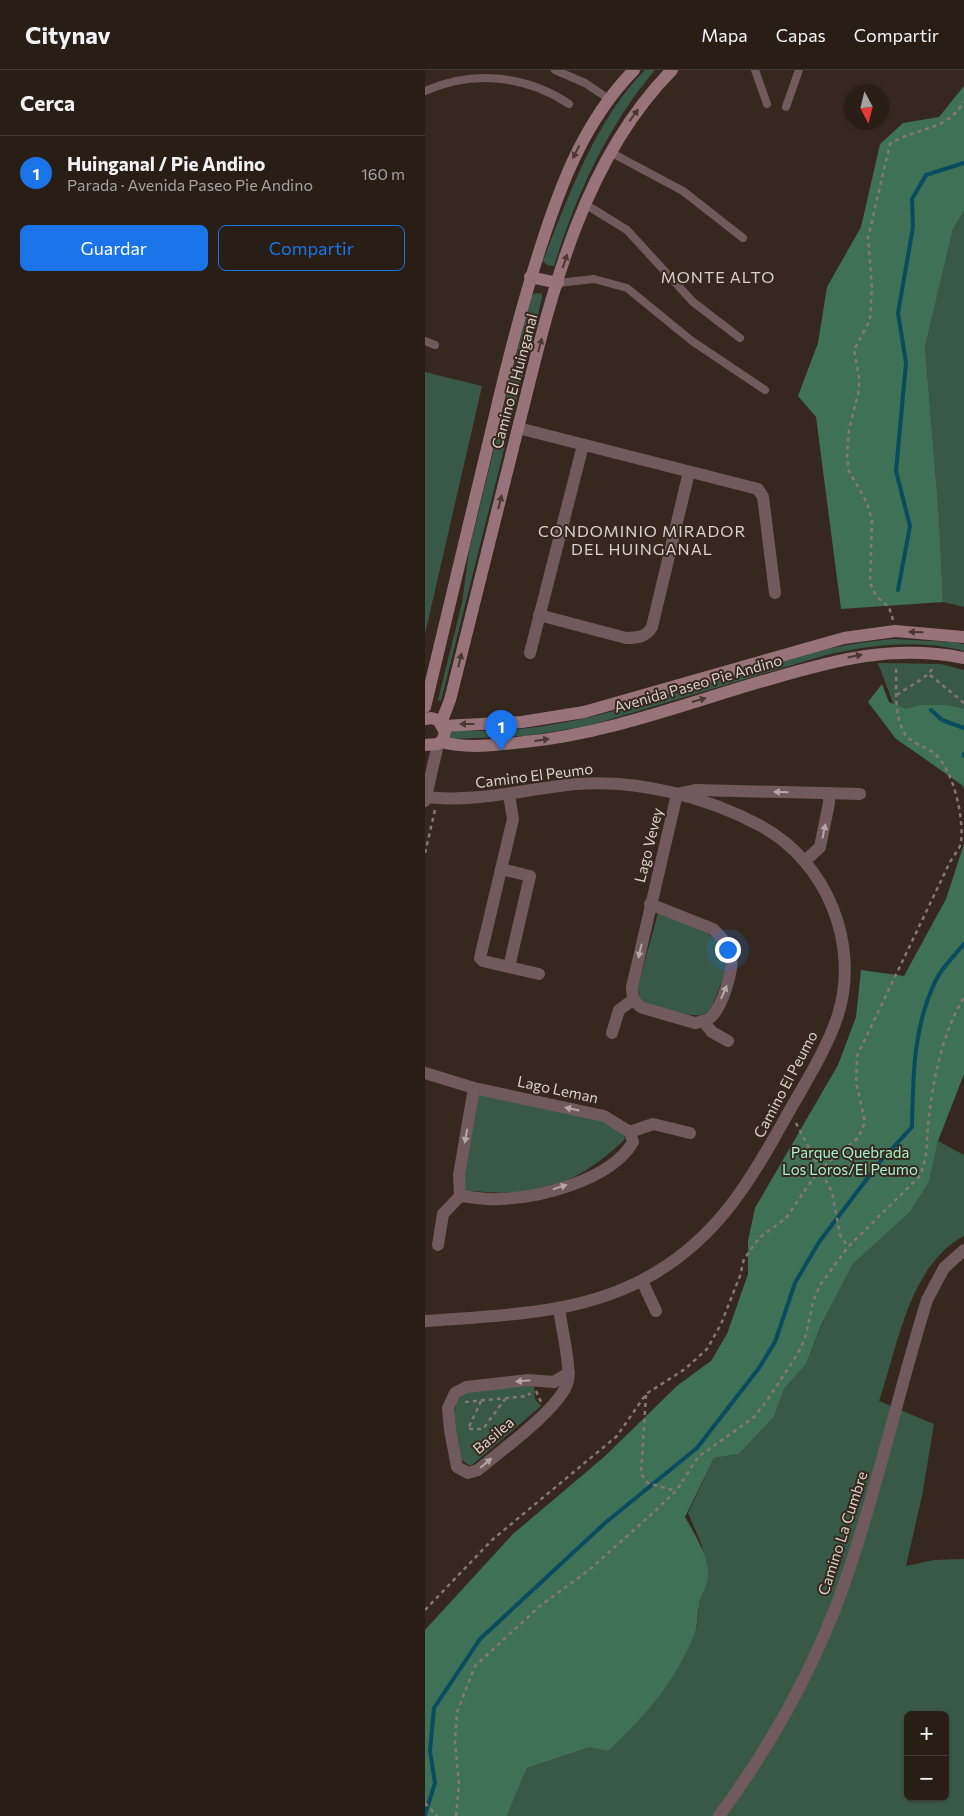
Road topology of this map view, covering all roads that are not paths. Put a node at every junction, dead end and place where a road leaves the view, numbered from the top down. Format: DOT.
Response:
graph roads {
  1 [pos="555,70"];
  2 [pos="634,70"];
  3 [pos="672,70"];
  4 [pos="755,70"];
  5 [pos="799,70"];
  6 [pos="425,91"];
  7 [pos="609,99"];
  8 [pos="569,104"];
  9 [pos="767,104"];
  10 [pos="786,106"];
  11 [pos="610,152"];
  12 [pos="585,204"];
  13 [pos="743,238"];
  14 [pos="531,277"];
  15 [pos="558,283"];
  16 [pos="740,338"];
  17 [pos="425,340"];
  18 [pos="435,345"];
  19 [pos="765,390"];
  20 [pos="518,428"];
  21 [pos="583,445"];
  22 [pos="689,472"];
  23 [pos="775,594"];
  24 [pos="539,615"];
  25 [pos="964,637"];
  26 [pos="530,653"];
  27 [pos="964,658"];
  28 [pos="425,707"];
  29 [pos="425,720"];
  30 [pos="442,724"];
  31 [pos="434,744"];
  32 [pos="829,793"];
  33 [pos="677,794"];
  34 [pos="860,794"];
  35 [pos="509,795"];
  36 [pos="425,799"];
  37 [pos="805,861"];
  38 [pos="501,868"];
  39 [pos="651,904"];
  40 [pos="509,967"];
  41 [pos="539,974"];
  42 [pos="634,999"];
  43 [pos="703,1021"];
  44 [pos="612,1033"];
  45 [pos="728,1041"];
  46 [pos="425,1073"];
  47 [pos="475,1088"];
  48 [pos="630,1132"];
  49 [pos="690,1132"];
  50 [pos="460,1196"];
  51 [pos="438,1246"];
  52 [pos="964,1250"];
  53 [pos="642,1281"];
  54 [pos="559,1308"];
  55 [pos="656,1311"];
  56 [pos="425,1321"];
  57 [pos="569,1372"];
  58 [pos="719,1816"];
  1 -- 7 [label="lane"];
  2 -- 7 [label="street, Camino El Huinganal"];
  11 -- 3 [label="street, Camino El Huinganal, one-way"];
  4 -- 9 [label="lane"];
  5 -- 10 [label="lane"];
  6 -- 8 [label="lane"];
  7 -- 14 [label="street, Camino El Huinganal, one-way"];
  11 -- 12 [label="street, Camino El Huinganal"];
  11 -- 13 [label="lane"];
  15 -- 12 [label="street, Camino El Huinganal, one-way"];
  12 -- 16 [label="lane"];
  14 -- 15 [label="street"];
  14 -- 28 [label="street, Camino El Huinganal"];
  15 -- 19 [label="lane"];
  20 -- 15 [label="street, Camino El Huinganal, one-way"];
  17 -- 18 [label="lane"];
  20 -- 21 [label="street"];
  30 -- 20 [label="street, Camino El Huinganal, one-way"];
  21 -- 22 [label="street"];
  21 -- 24 [label="street"];
  22 -- 23 [label="street"];
  22 -- 24 [label="street"];
  24 -- 26 [label="street"];
  25 -- 30 [label="street, Avenida Paseo Pie Andino, one-way"];
  31 -- 27 [label="street, Avenida Paseo Pie Andino, one-way"];
  29 -- 30 [label="street, Avenida Paseo Pie Andino"];
  30 -- 31 [label="street, Camino El Huinganal"];
  31 -- 36 [label="street"];
  32 -- 33 [label="street, Camino El Peumo, one-way"];
  32 -- 34 [label="street, Camino El Peumo"];
  37 -- 32 [label="street, one-way"];
  33 -- 35 [label="street, Camino El Peumo"];
  33 -- 37 [label="street, Camino El Peumo"];
  33 -- 39 [label="street, Lago Vevey"];
  35 -- 36 [label="street, Camino El Peumo"];
  35 -- 38 [label="street"];
  37 -- 53 [label="street, Camino El Peumo"];
  38 -- 40 [label="street"];
  38 -- 40 [label="street"];
  39 -- 42 [label="street, Lago Vevey, one-way"];
  43 -- 39 [label="street, Lago Vevey, one-way"];
  40 -- 41 [label="street"];
  42 -- 43 [label="street"];
  42 -- 44 [label="street"];
  43 -- 45 [label="street"];
  46 -- 47 [label="street, Lago Leman"];
  48 -- 47 [label="street, Lago Leman, one-way"];
  47 -- 50 [label="street, one-way"];
  48 -- 49 [label="street"];
  50 -- 48 [label="street, one-way"];
  50 -- 51 [label="street"];
  52 -- 58 [label="street, Camino La Cumbre"];
  53 -- 54 [label="street, Camino El Peumo"];
  53 -- 55 [label="street"];
  54 -- 56 [label="street, Camino El Peumo"];
  54 -- 57 [label="street"];
  57 -- 57 [label="street, Basilea, one-way"];
}
